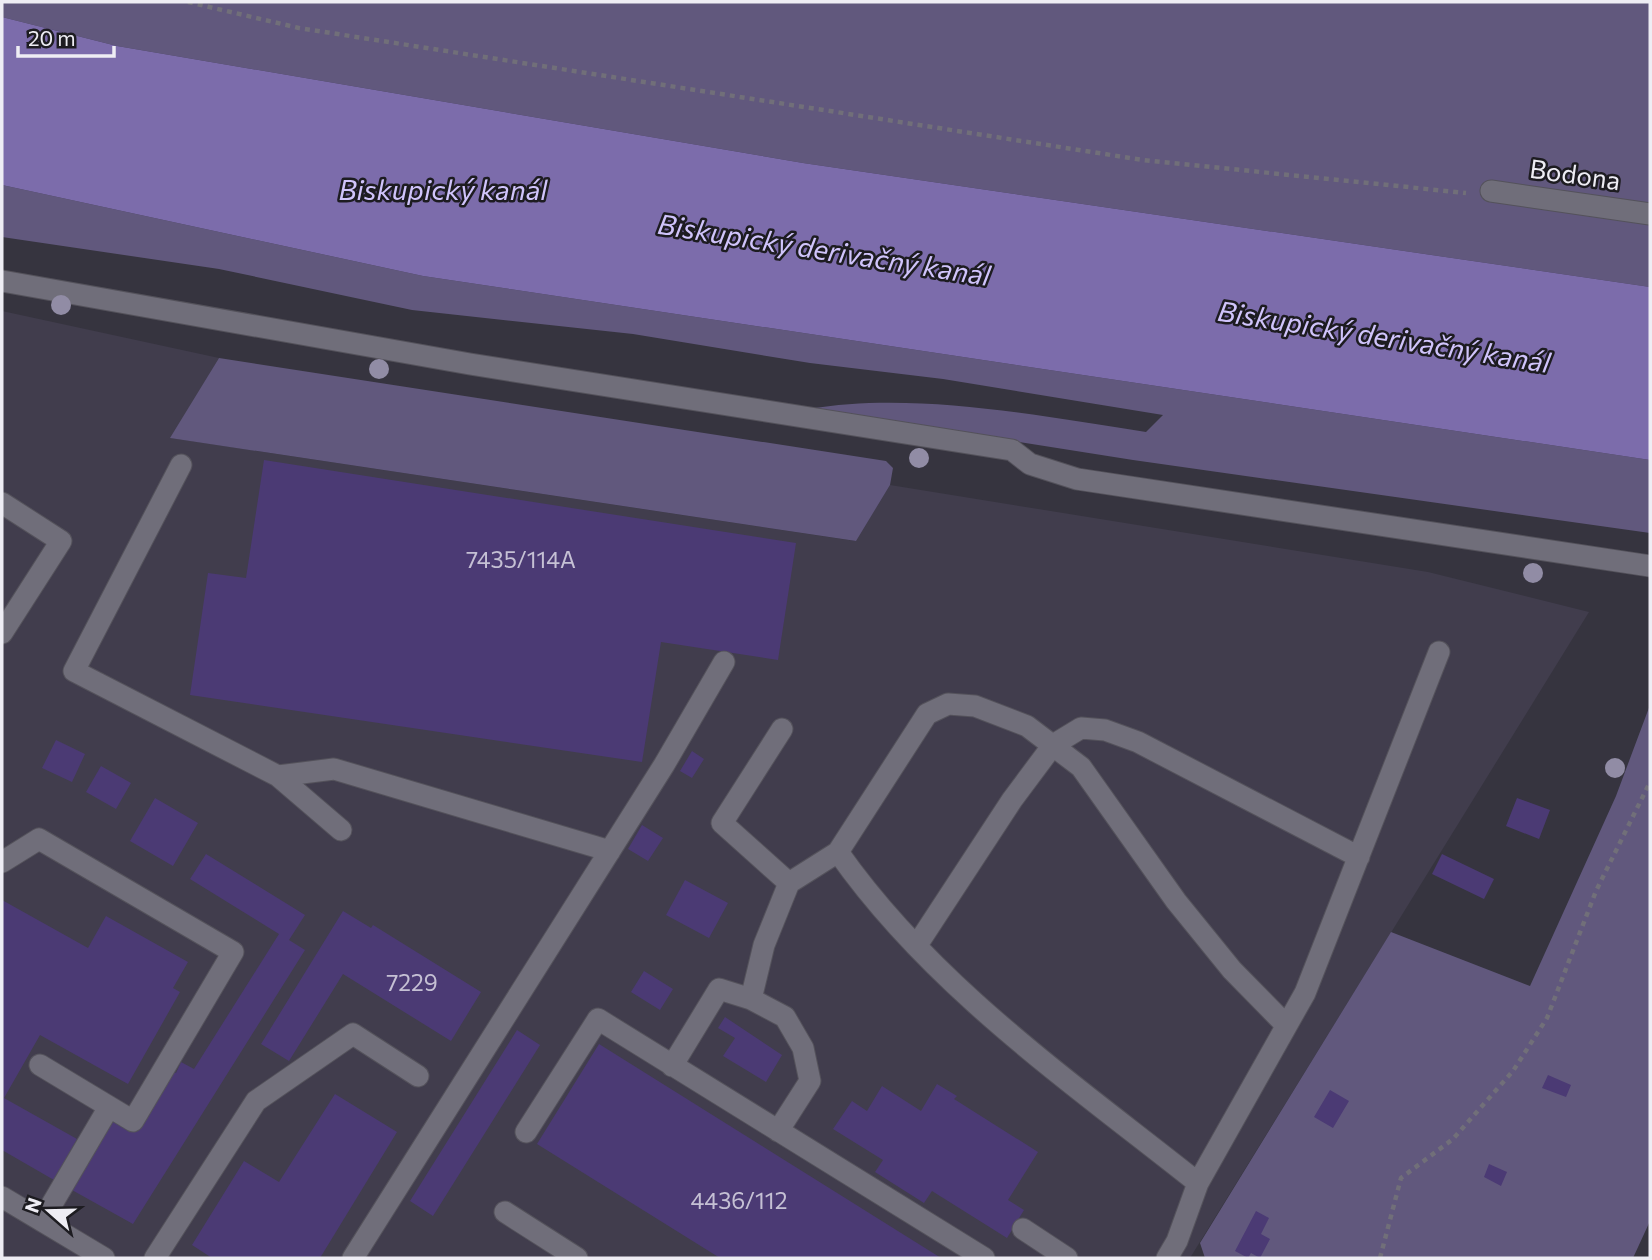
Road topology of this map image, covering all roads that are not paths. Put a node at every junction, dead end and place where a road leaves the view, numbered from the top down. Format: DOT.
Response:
graph roads {
  1 [pos="1491,191"];
  2 [pos="1650,214"];
  3 [pos="2,281"];
  4 [pos="181,465"];
  5 [pos="2,503"];
  6 [pos="1650,566"];
  7 [pos="2,633"];
  8 [pos="1439,652"];
  9 [pos="724,662"];
  10 [pos="782,729"];
  11 [pos="1053,745"];
  12 [pos="278,776"];
  13 [pos="341,830"];
  14 [pos="610,851"];
  15 [pos="838,852"];
  16 [pos="1359,857"];
  17 [pos="2,862"];
  18 [pos="789,883"];
  19 [pos="917,945"];
  20 [pos="751,999"];
  21 [pos="1286,1025"];
  22 [pos="40,1065"];
  23 [pos="672,1066"];
  24 [pos="418,1076"];
  25 [pos="109,1107"];
  26 [pos="778,1131"];
  27 [pos="526,1132"];
  28 [pos="1198,1183"];
  29 [pos="2,1198"];
  30 [pos="505,1212"];
  31 [pos="42,1221"];
  32 [pos="1023,1229"];
  33 [pos="104,1258"];
  34 [pos="155,1258"];
  35 [pos="353,1258"];
  36 [pos="577,1258"];
  37 [pos="984,1258"];
  38 [pos="1067,1258"];
  39 [pos="1167,1258"];
  1 -- 2 [label="lane, Bodona"];
  3 -- 6 [label="lane"];
  4 -- 12 [label="lane"];
  5 -- 7 [label="lane"];
  8 -- 16 [label="lane"];
  9 -- 14 [label="lane"];
  10 -- 18 [label="lane"];
  11 -- 15 [label="lane"];
  11 -- 16 [label="lane"];
  11 -- 19 [label="lane"];
  11 -- 21 [label="lane"];
  12 -- 13 [label="lane"];
  12 -- 14 [label="lane"];
  14 -- 35 [label="lane"];
  15 -- 18 [label="lane"];
  15 -- 19 [label="lane"];
  16 -- 21 [label="lane"];
  17 -- 25 [label="lane"];
  18 -- 20 [label="lane"];
  19 -- 28 [label="lane"];
  20 -- 23 [label="lane"];
  20 -- 26 [label="lane"];
  21 -- 28 [label="lane"];
  22 -- 25 [label="lane"];
  23 -- 26 [label="lane"];
  23 -- 27 [label="lane"];
  24 -- 34 [label="lane"];
  25 -- 31 [label="lane"];
  26 -- 37 [label="lane"];
  28 -- 39 [label="lane"];
  29 -- 31 [label="lane"];
  30 -- 36 [label="lane"];
  31 -- 33 [label="lane"];
  32 -- 38 [label="lane"];
}
